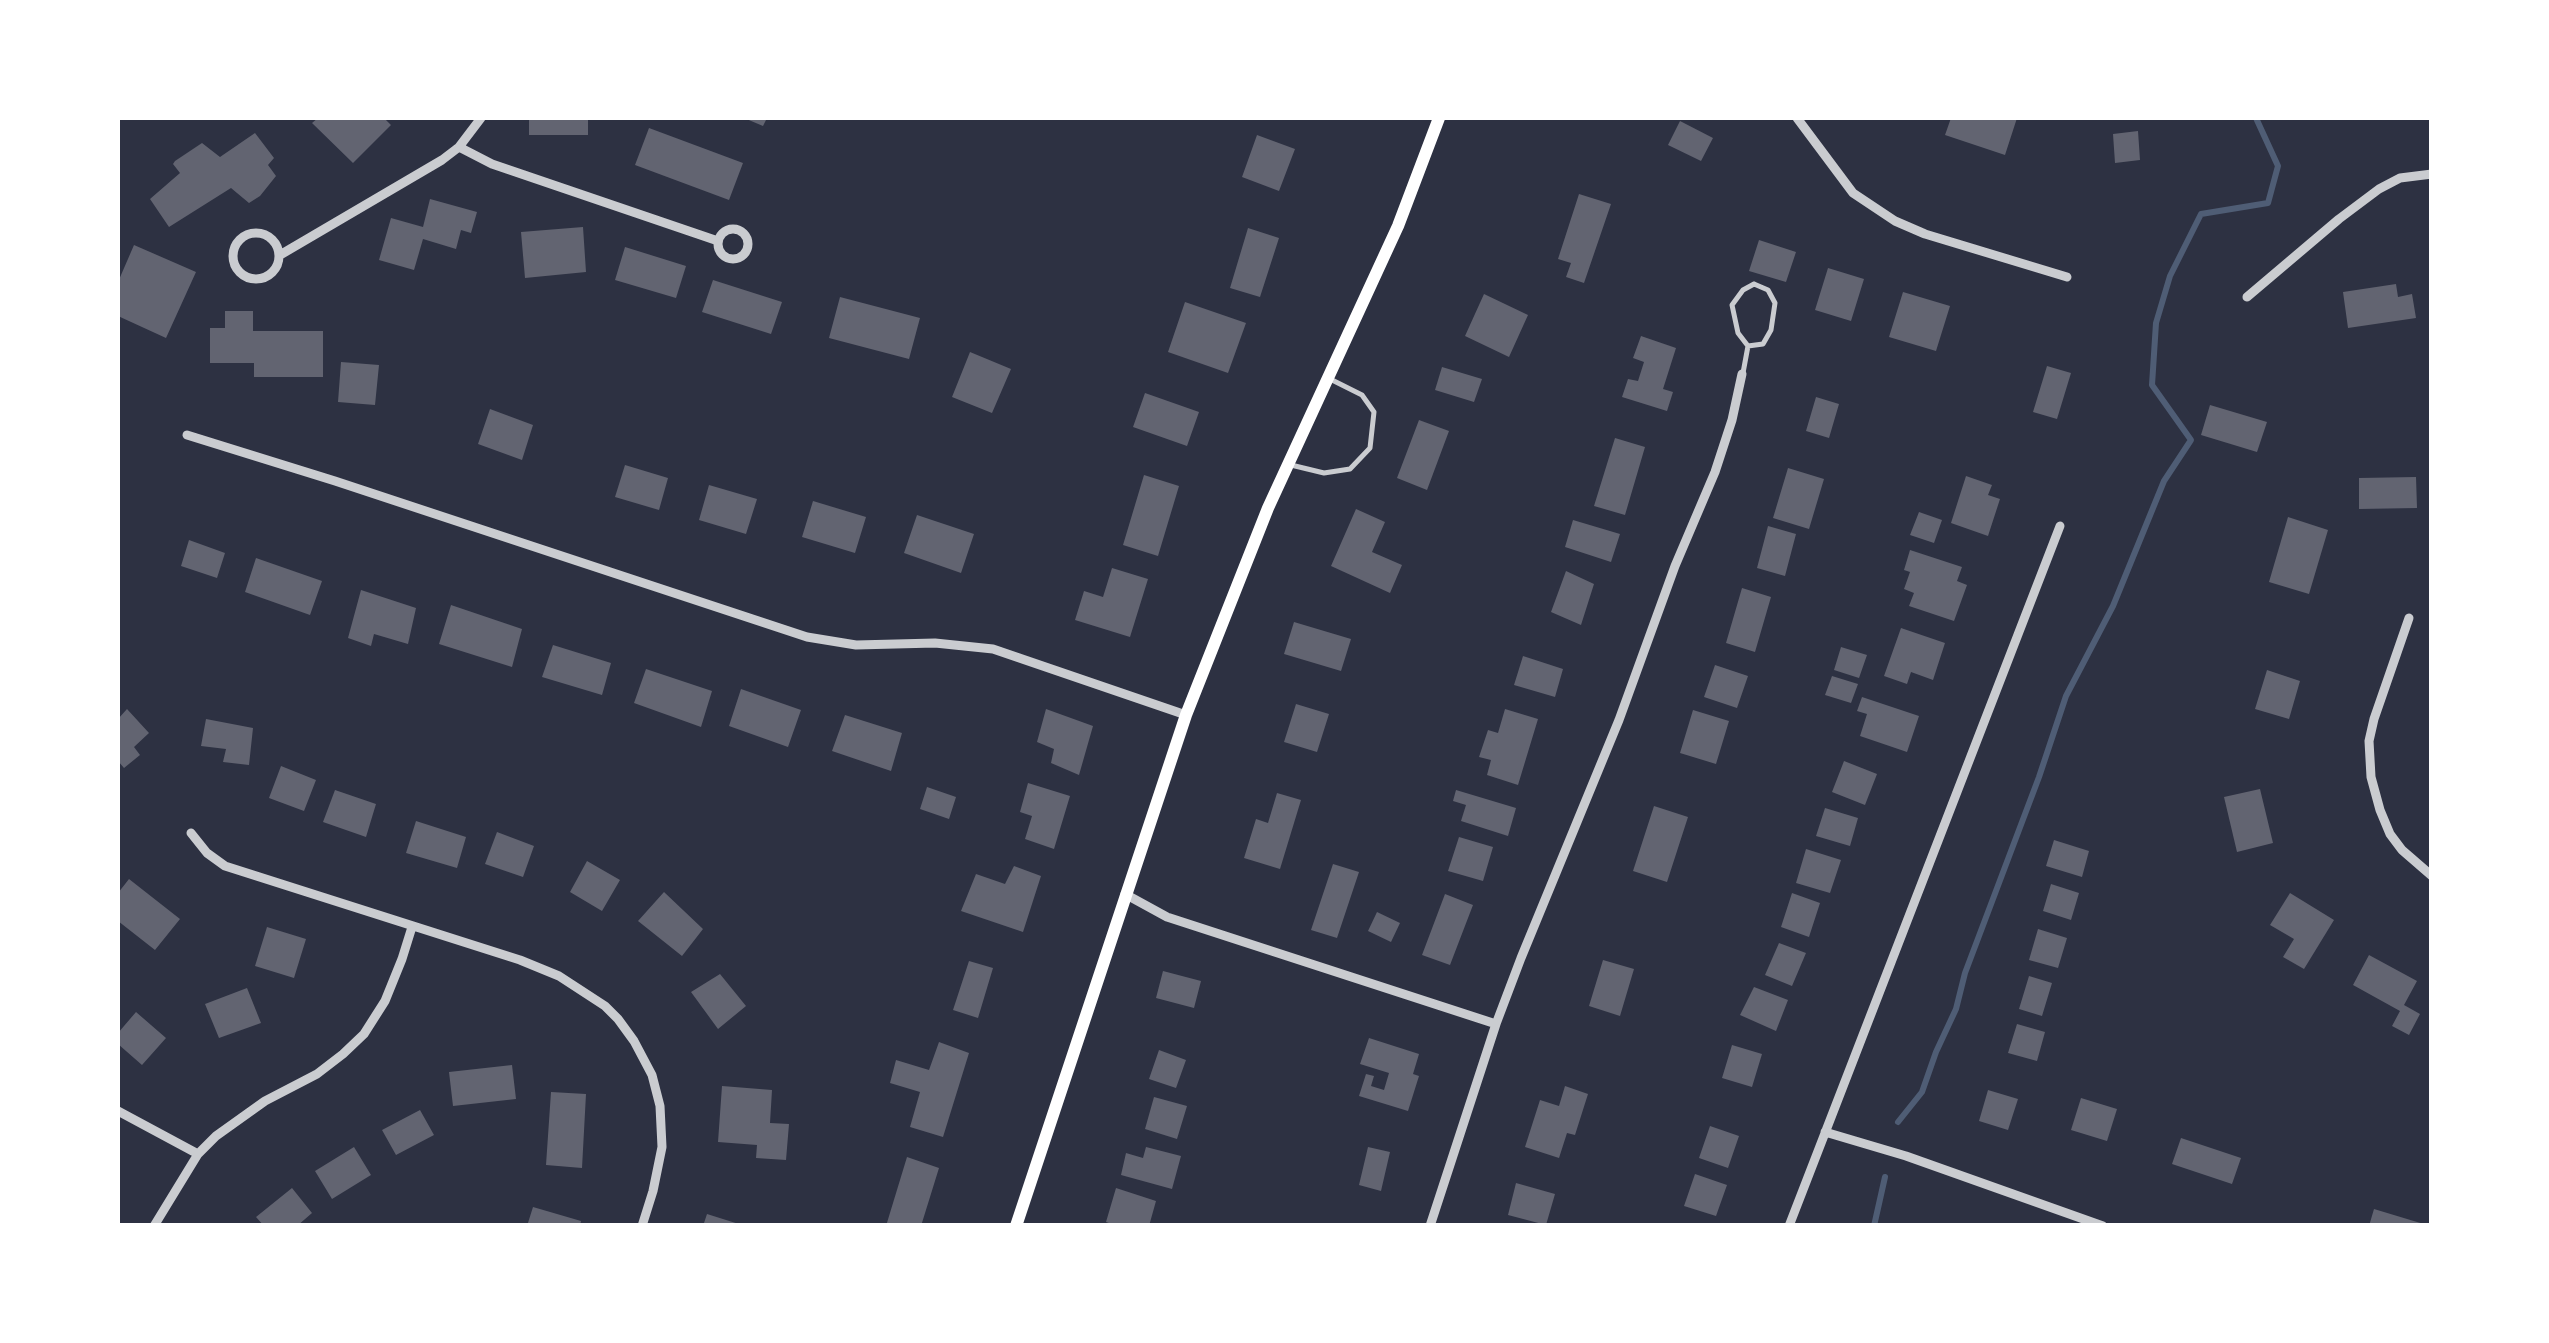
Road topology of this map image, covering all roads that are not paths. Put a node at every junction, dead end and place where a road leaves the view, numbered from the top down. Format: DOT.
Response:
graph roads {
  1 [pos="482,118"];
  2 [pos="1438,118"];
  3 [pos="1797,118"];
  4 [pos="459,147"];
  5 [pos="2432,174"];
  6 [pos="718,241"];
  7 [pos="280,254"];
  8 [pos="2067,276"];
  9 [pos="2247,297"];
  10 [pos="1748,346"];
  11 [pos="1742,374"];
  12 [pos="1328,378"];
  13 [pos="187,436"];
  14 [pos="1288,464"];
  15 [pos="2060,526"];
  16 [pos="2408,618"];
  17 [pos="1186,716"];
  18 [pos="192,833"];
  19 [pos="2432,876"];
  20 [pos="1125,894"];
  21 [pos="412,927"];
  22 [pos="1496,1024"];
  23 [pos="118,1111"];
  24 [pos="1825,1132"];
  25 [pos="198,1154"];
  26 [pos="154,1226"];
  27 [pos="642,1226"];
  28 [pos="1016,1226"];
  29 [pos="1430,1226"];
  30 [pos="1790,1226"];
  31 [pos="2103,1226"];
  1 -- 4 [label="street"];
  2 -- 12 [label="main road"];
  3 -- 8 [label="street"];
  4 -- 6 [label="street"];
  4 -- 7 [label="street"];
  5 -- 9 [label="street"];
  7 -- 7 [label="street"];
  10 -- 10 [label="lane"];
  10 -- 11 [label="lane"];
  11 -- 22 [label="street"];
  12 -- 14 [label="main road"];
  12 -- 14 [label="lane"];
  13 -- 17 [label="street"];
  14 -- 17 [label="main road"];
  15 -- 24 [label="street"];
  16 -- 19 [label="street"];
  17 -- 20 [label="main road"];
  18 -- 21 [label="street"];
  20 -- 22 [label="street"];
  20 -- 28 [label="main road"];
  21 -- 25 [label="street"];
  21 -- 27 [label="street"];
  22 -- 29 [label="street"];
  23 -- 25 [label="street"];
  24 -- 30 [label="street"];
  24 -- 31 [label="street"];
  25 -- 26 [label="street"];
}
